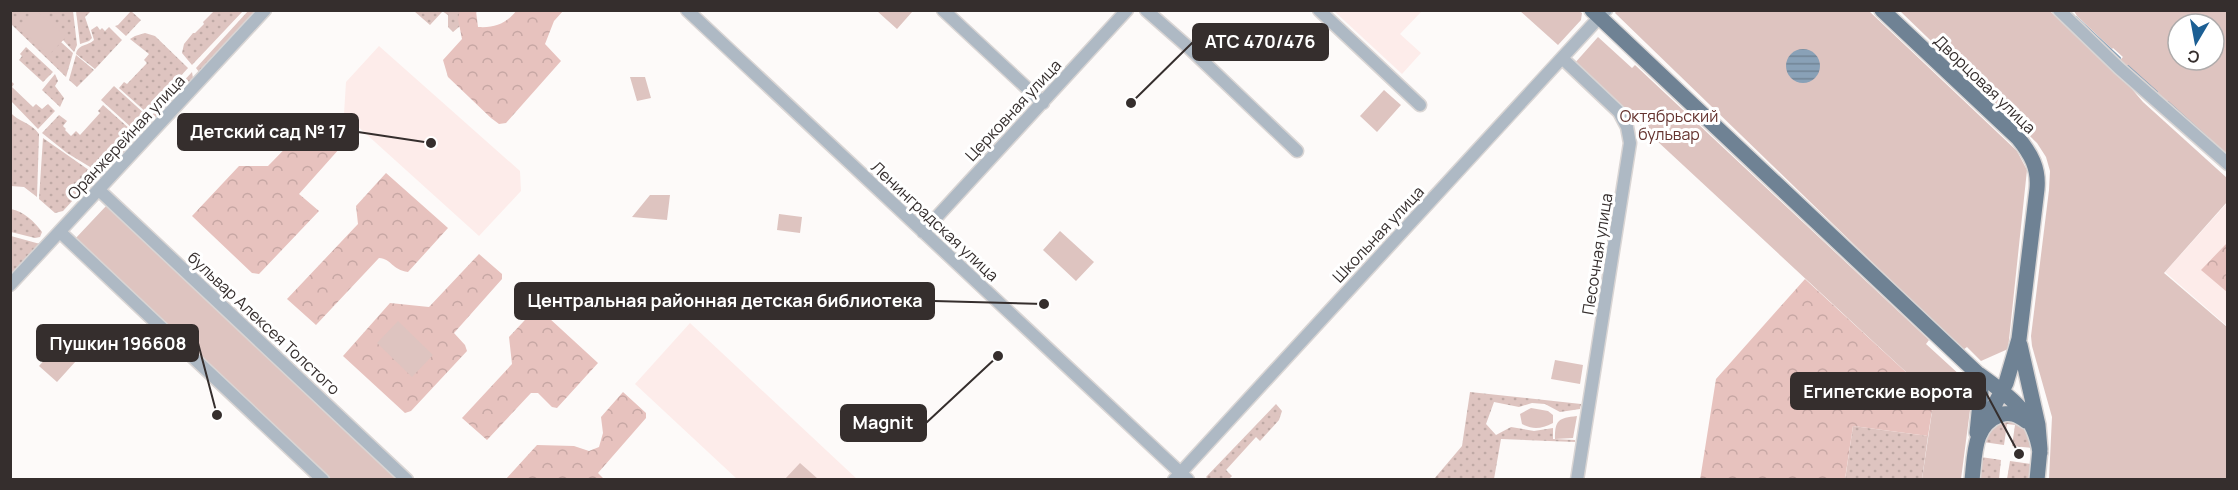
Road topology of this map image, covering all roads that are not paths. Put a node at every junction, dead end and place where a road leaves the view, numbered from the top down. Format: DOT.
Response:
graph roads {
  1 [pos="265,10"];
  2 [pos="687,10"];
  3 [pos="943,10"];
  4 [pos="1127,10"];
  5 [pos="1146,10"];
  6 [pos="1319,10"];
  7 [pos="1882,10"];
  8 [pos="2059,10"];
  9 [pos="1599,13"];
  10 [pos="1562,58"];
  11 [pos="1043,103"];
  12 [pos="1420,105"];
  13 [pos="1297,151"];
  14 [pos="2228,164"];
  15 [pos="99,190"];
  16 [pos="60,232"];
  17 [pos="923,232"];
  18 [pos="10,285"];
  19 [pos="2019,339"];
  20 [pos="1977,373"];
  21 [pos="2002,391"];
  22 [pos="2036,432"];
  23 [pos="1980,434"];
  24 [pos="2040,453"];
  25 [pos="1180,477"];
  26 [pos="323,480"];
  27 [pos="407,480"];
  28 [pos="1577,480"];
  29 [pos="1972,480"];
  30 [pos="2037,480"];
  1 -- 15 [label="street, Оранжерейная улица"];
  2 -- 17 [label="street, Ленинградская улица"];
  3 -- 11 [label="street"];
  4 -- 11 [label="street, Церковная улица"];
  5 -- 13 [label="street"];
  6 -- 12 [label="street"];
  7 -- 19 [label="main road, Дворцовая улица"];
  8 -- 14 [label="street"];
  9 -- 10 [label="street, Школьная улица"];
  9 -- 20 [label="main road"];
  10 -- 25 [label="street, Школьная улица"];
  10 -- 28 [label="street, Песочная улица"];
  11 -- 17 [label="street, Церковная улица"];
  15 -- 16 [label="street, Оранжерейная улица"];
  15 -- 27 [label="street, бульвар Алексея Толстого"];
  16 -- 18 [label="street, Оранжерейная улица"];
  16 -- 26 [label="street"];
  17 -- 25 [label="street, Ленинградская улица"];
  19 -- 21 [label="main road"];
  19 -- 24 [label="main road"];
  20 -- 21 [label="main road"];
  20 -- 23 [label="main road"];
  21 -- 22 [label="main road"];
  21 -- 23 [label="main road"];
  22 -- 23 [label="main road"];
  22 -- 24 [label="main road"];
  23 -- 29 [label="main road"];
  24 -- 30 [label="main road"];
}
